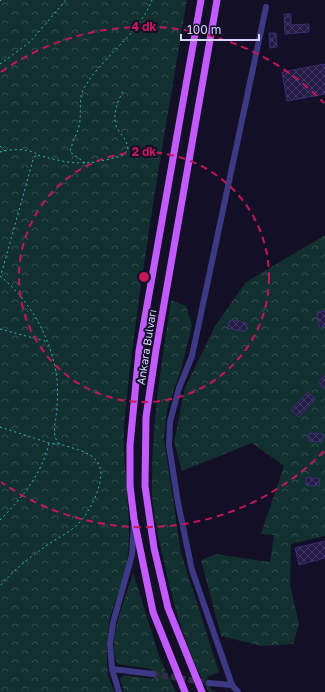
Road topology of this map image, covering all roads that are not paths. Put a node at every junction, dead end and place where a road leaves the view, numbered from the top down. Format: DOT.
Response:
graph roads {
  1 [pos="201,0"];
  2 [pos="217,0"];
  3 [pos="266,7"];
  4 [pos="134,519"];
  5 [pos="112,669"];
  6 [pos="153,674"];
  7 [pos="209,683"];
  8 [pos="232,685"];
  9 [pos="119,692"];
  10 [pos="185,692"];
  11 [pos="202,692"];
  12 [pos="238,692"];
  1 -- 4 [label="main road, Ankara Bulvarı"];
  2 -- 11 [label="main road, Ankara Bulvarı"];
  3 -- 8 [label="street"];
  4 -- 5 [label="street"];
  4 -- 10 [label="main road, Ankara Bulvarı"];
  5 -- 6 [label="street"];
  5 -- 9 [label="street"];
  7 -- 8 [label="street"];
  8 -- 12 [label="street"];
}
